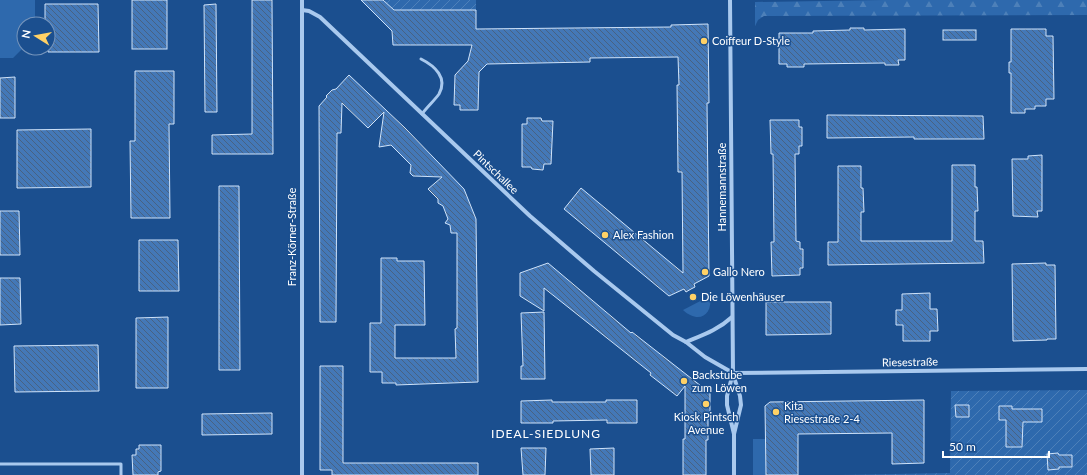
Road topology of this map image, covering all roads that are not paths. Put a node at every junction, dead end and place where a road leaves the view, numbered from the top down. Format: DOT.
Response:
graph roads {
  1 [pos="302,0"];
  2 [pos="730,0"];
  3 [pos="302,10"];
  4 [pos="422,59"];
  5 [pos="422,114"];
  6 [pos="732,317"];
  7 [pos="686,342"];
  8 [pos="1087,369"];
  9 [pos="733,373"];
  10 [pos="734,434"];
  11 [pos="0,464"];
  12 [pos="121,475"];
  13 [pos="302,475"];
  14 [pos="734,475"];
  1 -- 3 [label="street, Franz-Körner-Straße"];
  2 -- 6 [label="street, Hannemannstraße"];
  3 -- 5 [label="street, Pintschallee"];
  3 -- 13 [label="street, Franz-Körner-Straße"];
  4 -- 5 [label="lane"];
  5 -- 7 [label="street, Pintschallee"];
  6 -- 7 [label="street"];
  6 -- 9 [label="street, Hannemannstraße"];
  7 -- 9 [label="street, Pintschallee"];
  8 -- 9 [label="street, Riesestraße"];
  9 -- 10 [label="street, Hannemannstraße"];
  9 -- 10 [label="street, Hannemannstraße"];
  10 -- 14 [label="street, Hannemannstraße"];
  11 -- 12 [label="lane"];
}
